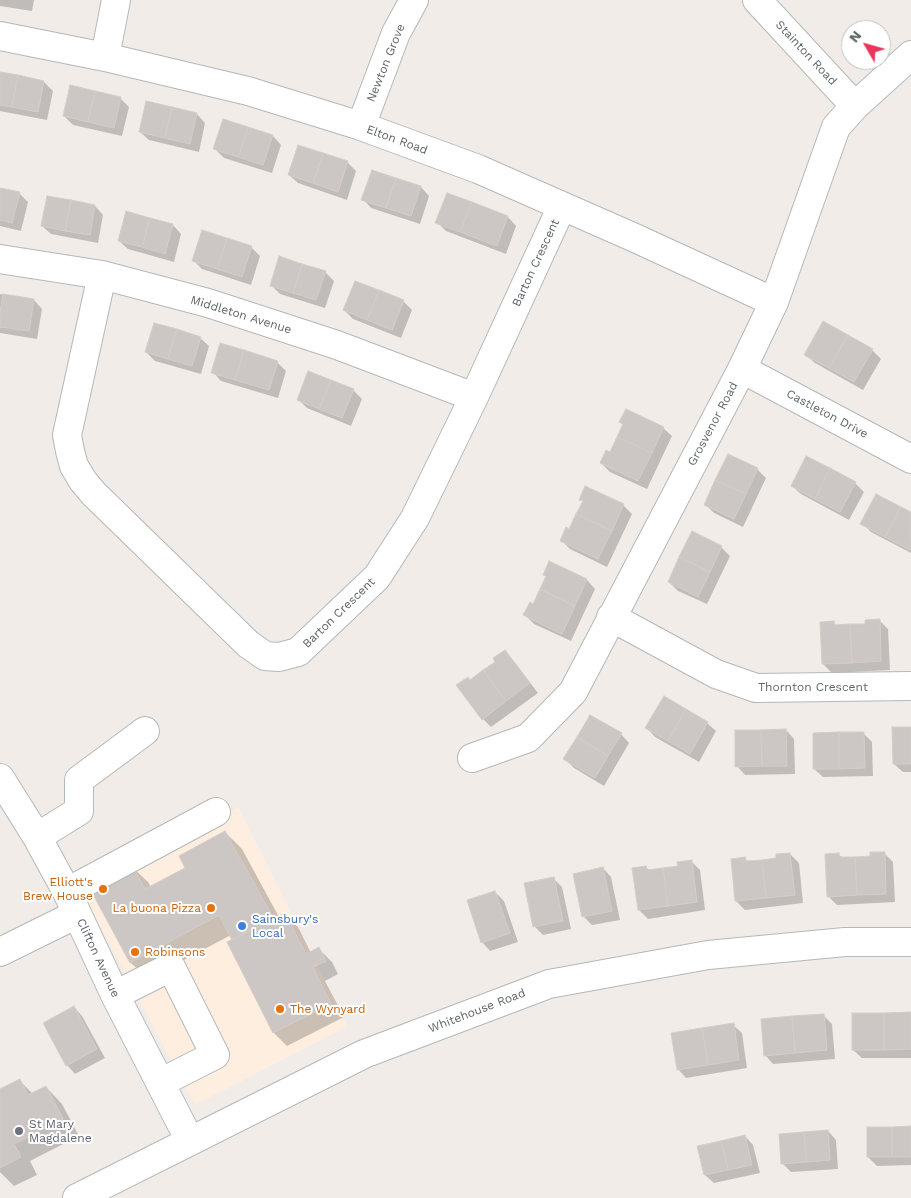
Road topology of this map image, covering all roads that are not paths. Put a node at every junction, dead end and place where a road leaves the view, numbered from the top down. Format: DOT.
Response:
graph roads {
  1 [pos="116,0"];
  2 [pos="414,0"];
  3 [pos="757,0"];
  4 [pos="0,36"];
  5 [pos="911,55"];
  6 [pos="105,57"];
  7 [pos="855,106"];
  8 [pos="361,126"];
  9 [pos="562,206"];
  10 [pos="0,259"];
  11 [pos="102,275"];
  12 [pos="774,302"];
  13 [pos="742,369"];
  14 [pos="474,397"];
  15 [pos="911,459"];
  16 [pos="611,616"];
  17 [pos="911,686"];
  18 [pos="145,731"];
  19 [pos="472,759"];
  20 [pos="0,778"];
  21 [pos="216,812"];
  22 [pos="37,838"];
  23 [pos="72,903"];
  24 [pos="911,942"];
  25 [pos="0,952"];
  26 [pos="115,995"];
  27 [pos="160,1083"];
  28 [pos="190,1141"];
  29 [pos="77,1198"];
  1 -- 6 [label="street"];
  2 -- 8 [label="street, Newton Grove"];
  3 -- 7 [label="street, Stainton Road"];
  4 -- 6 [label="street, Elton Road"];
  5 -- 7 [label="street, Grosvenor Road"];
  6 -- 8 [label="street, Elton Road"];
  7 -- 12 [label="street, Grosvenor Road"];
  8 -- 9 [label="street, Elton Road"];
  9 -- 12 [label="street, Elton Road"];
  9 -- 14 [label="street, Barton Crescent"];
  10 -- 11 [label="street, Middleton Avenue"];
  11 -- 14 [label="street, Middleton Avenue"];
  11 -- 14 [label="street, Barton Crescent"];
  12 -- 13 [label="street, Grosvenor Road"];
  13 -- 15 [label="street, Castleton Drive"];
  13 -- 16 [label="street, Grosvenor Road"];
  16 -- 17 [label="street, Thornton Crescent"];
  16 -- 19 [label="street, Grosvenor Road"];
  18 -- 22 [label="street"];
  20 -- 22 [label="street, Clifton Avenue"];
  21 -- 23 [label="street"];
  22 -- 23 [label="street, Clifton Avenue"];
  23 -- 25 [label="street"];
  23 -- 26 [label="street, Clifton Avenue"];
  24 -- 28 [label="street, Whitehouse Road"];
  26 -- 27 [label="street, Clifton Avenue"];
  26 -- 27 [label="street"];
  27 -- 28 [label="street, Clifton Avenue"];
  28 -- 29 [label="street, Whitehouse Road"];
}
